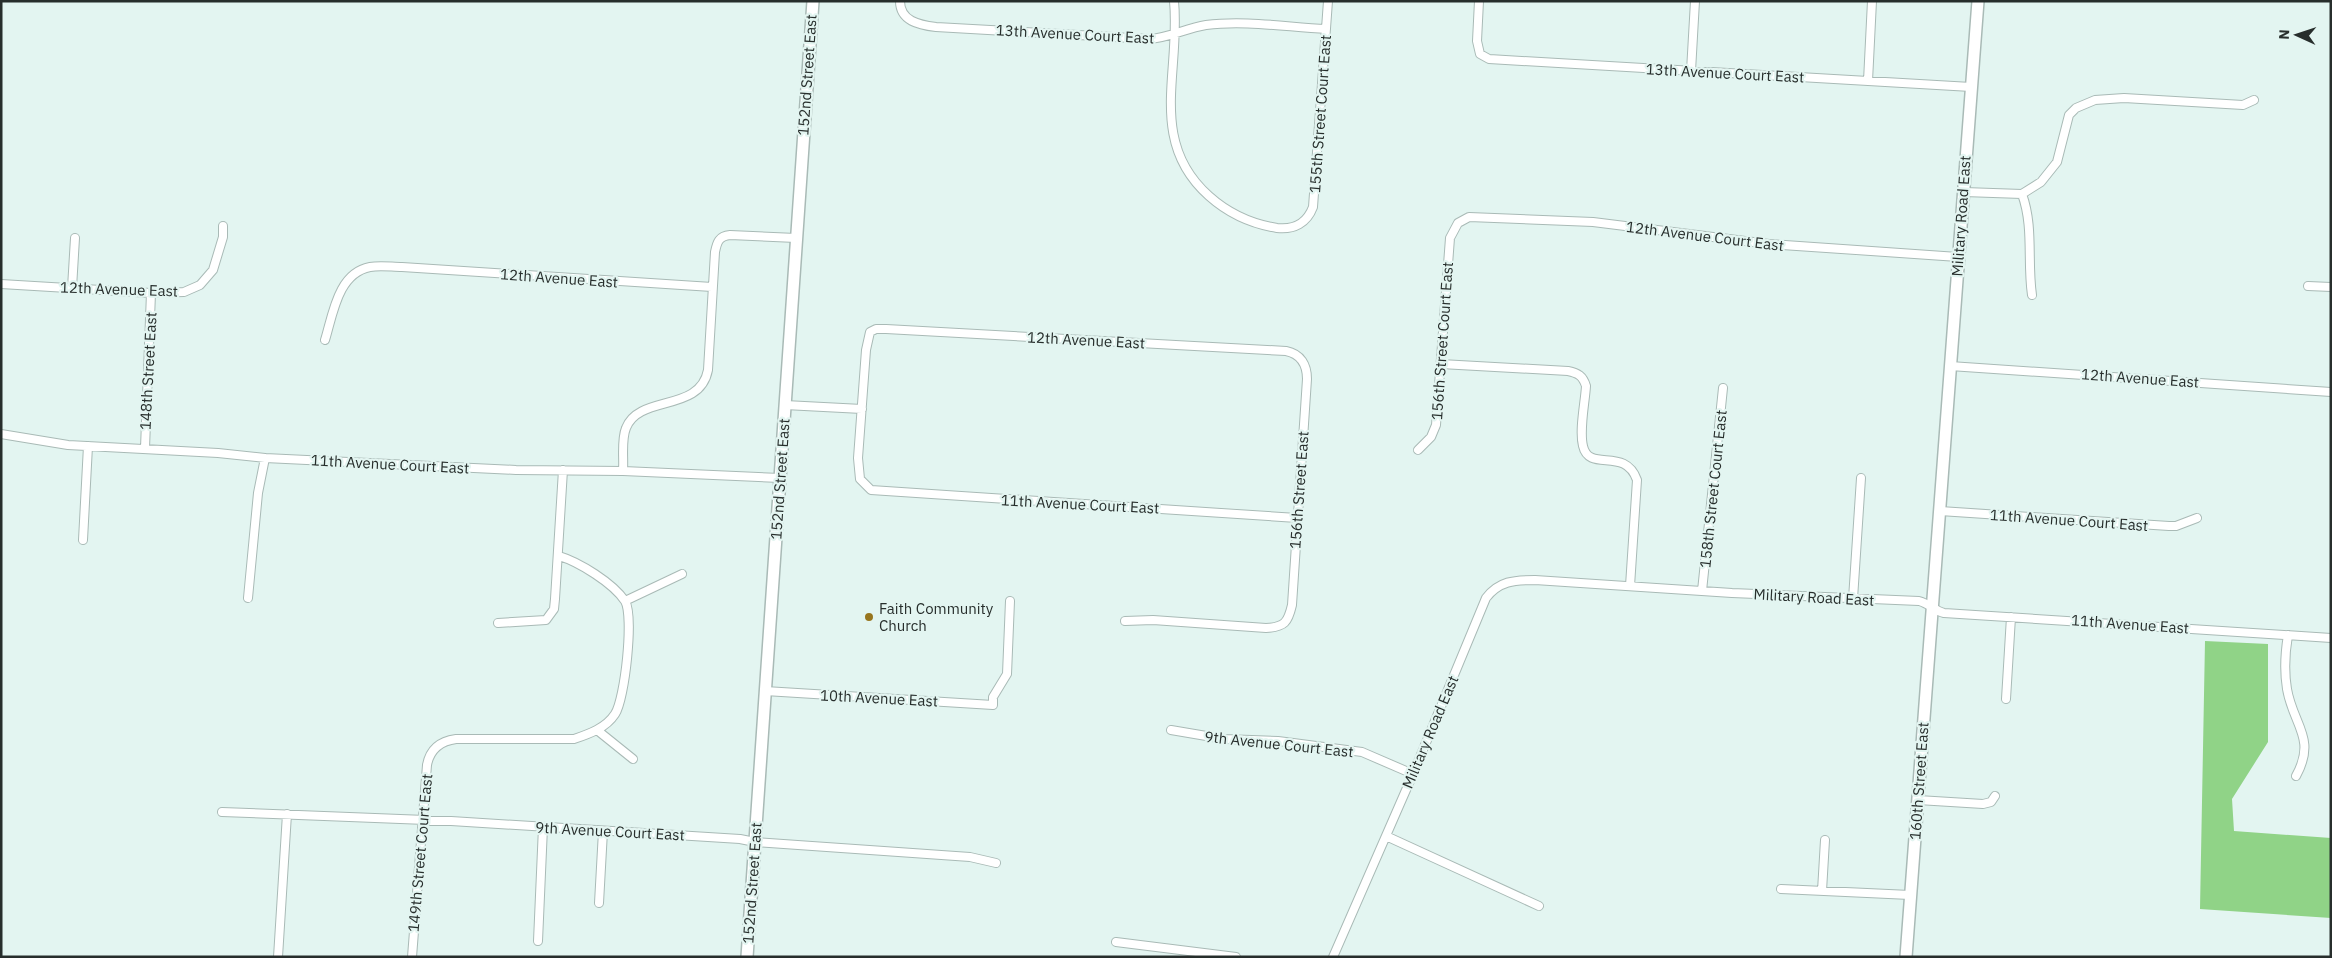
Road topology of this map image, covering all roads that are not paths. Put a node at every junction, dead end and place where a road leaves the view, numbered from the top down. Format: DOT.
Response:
graph roads {
  1 [pos="813,1"];
  2 [pos="900,1"];
  3 [pos="1174,1"];
  4 [pos="1328,1"];
  5 [pos="1479,1"];
  6 [pos="1695,1"];
  7 [pos="1872,1"];
  8 [pos="1978,1"];
  9 [pos="1326,29"];
  10 [pos="1174,34"];
  11 [pos="1691,71"];
  12 [pos="1868,80"];
  13 [pos="1971,87"];
  14 [pos="2254,100"];
  15 [pos="1964,192"];
  16 [pos="2022,194"];
  17 [pos="223,226"];
  18 [pos="1455,227"];
  19 [pos="75,238"];
  20 [pos="796,238"];
  21 [pos="1958,257"];
  22 [pos="1,284"];
  23 [pos="2308,286"];
  24 [pos="712,287"];
  25 [pos="2331,287"];
  26 [pos="72,288"];
  27 [pos="152,293"];
  28 [pos="2032,296"];
  29 [pos="325,340"];
  30 [pos="1300,358"];
  31 [pos="1441,364"];
  32 [pos="1950,366"];
  33 [pos="1723,388"];
  34 [pos="2331,392"];
  35 [pos="785,405"];
  36 [pos="862,409"];
  37 [pos="1,434"];
  38 [pos="88,446"];
  39 [pos="145,448"];
  40 [pos="1418,450"];
  41 [pos="265,458"];
  42 [pos="563,470"];
  43 [pos="623,471"];
  44 [pos="780,478"];
  45 [pos="1861,478"];
  46 [pos="1940,511"];
  47 [pos="1297,518"];
  48 [pos="2197,518"];
  49 [pos="83,540"];
  50 [pos="559,556"];
  51 [pos="682,574"];
  52 [pos="1630,586"];
  53 [pos="1702,591"];
  54 [pos="248,598"];
  55 [pos="1854,599"];
  56 [pos="625,601"];
  57 [pos="1010,601"];
  58 [pos="1932,606"];
  59 [pos="2011,617"];
  60 [pos="1125,621"];
  61 [pos="498,623"];
  62 [pos="2288,635"];
  63 [pos="2331,638"];
  64 [pos="765,691"];
  65 [pos="2006,699"];
  66 [pos="597,730"];
  67 [pos="1171,730"];
  68 [pos="633,759"];
  69 [pos="1413,774"];
  70 [pos="2296,776"];
  71 [pos="1995,796"];
  72 [pos="1918,800"];
  73 [pos="222,812"];
  74 [pos="287,814"];
  75 [pos="422,820"];
  76 [pos="543,827"];
  77 [pos="603,831"];
  78 [pos="1386,836"];
  79 [pos="1825,840"];
  80 [pos="755,842"];
  81 [pos="996,863"];
  82 [pos="1781,889"];
  83 [pos="1822,891"];
  84 [pos="1910,895"];
  85 [pos="599,903"];
  86 [pos="1539,906"];
  87 [pos="538,941"];
  88 [pos="1116,942"];
  89 [pos="278,957"];
  90 [pos="412,957"];
  91 [pos="747,957"];
  92 [pos="1236,957"];
  93 [pos="1333,957"];
  94 [pos="1906,957"];
  1 -- 20 [label="street, 152nd Street East"];
  2 -- 10 [label="street, 13th Avenue Court East"];
  3 -- 10 [label="street"];
  4 -- 9 [label="street, 155th Street Court East"];
  5 -- 11 [label="street, 13th Avenue Court East"];
  6 -- 11 [label="street"];
  7 -- 12 [label="street"];
  8 -- 13 [label="street, Military Road East"];
  9 -- 10 [label="street, 13th Avenue Court East"];
  9 -- 10 [label="street, 155th Street Court East"];
  11 -- 12 [label="street, 13th Avenue Court East"];
  12 -- 13 [label="street, 13th Avenue Court East"];
  13 -- 15 [label="street, Military Road East"];
  14 -- 16 [label="street"];
  15 -- 16 [label="street"];
  15 -- 21 [label="street, Military Road East"];
  16 -- 28 [label="street"];
  17 -- 27 [label="street, 12th Avenue East"];
  18 -- 21 [label="street, 12th Avenue Court East"];
  18 -- 31 [label="street, 156th Street Court East"];
  19 -- 26 [label="street"];
  20 -- 24 [label="street"];
  20 -- 35 [label="street, 152nd Street East"];
  21 -- 32 [label="street, Military Road East"];
  22 -- 26 [label="street, 12th Avenue East"];
  23 -- 25 [label="street"];
  24 -- 29 [label="street, 12th Avenue East"];
  24 -- 43 [label="street"];
  26 -- 27 [label="street, 12th Avenue East"];
  27 -- 39 [label="street, 148th Street East"];
  30 -- 36 [label="street, 12th Avenue East"];
  30 -- 47 [label="street, 156th Street East"];
  31 -- 40 [label="street, 156th Street Court East"];
  31 -- 52 [label="street"];
  32 -- 34 [label="street, 12th Avenue East"];
  32 -- 46 [label="street, Military Road East"];
  33 -- 53 [label="street, 158th Street Court East"];
  35 -- 36 [label="street"];
  35 -- 44 [label="street, 152nd Street East"];
  36 -- 47 [label="street, 11th Avenue Court East"];
  37 -- 38 [label="street, 11th Avenue Court East"];
  38 -- 39 [label="street, 11th Avenue Court East"];
  38 -- 49 [label="street"];
  39 -- 41 [label="street, 11th Avenue Court East"];
  41 -- 42 [label="street, 11th Avenue Court East"];
  41 -- 54 [label="street"];
  42 -- 43 [label="street, 11th Avenue Court East"];
  42 -- 50 [label="street"];
  43 -- 44 [label="street, 11th Avenue Court East"];
  44 -- 64 [label="street, 152nd Street East"];
  45 -- 55 [label="street"];
  46 -- 48 [label="street, 11th Avenue Court East"];
  46 -- 58 [label="street, Military Road East"];
  47 -- 60 [label="street, 156th Street East"];
  50 -- 56 [label="street"];
  50 -- 61 [label="street"];
  51 -- 56 [label="street"];
  52 -- 53 [label="street, Military Road East"];
  52 -- 69 [label="street, Military Road East"];
  53 -- 55 [label="street, Military Road East"];
  55 -- 58 [label="street, Military Road East"];
  56 -- 66 [label="street"];
  57 -- 64 [label="street, 10th Avenue East"];
  58 -- 59 [label="street, 11th Avenue East"];
  58 -- 72 [label="street, 160th Street East"];
  59 -- 62 [label="street, 11th Avenue East"];
  59 -- 65 [label="street"];
  62 -- 63 [label="street, 11th Avenue East"];
  62 -- 70 [label="street"];
  64 -- 80 [label="street, 152nd Street East"];
  66 -- 68 [label="street"];
  66 -- 75 [label="street, 149th Street Court East"];
  67 -- 69 [label="street, 9th Avenue Court East"];
  69 -- 78 [label="street, Military Road East"];
  71 -- 72 [label="street"];
  72 -- 84 [label="street, 160th Street East"];
  73 -- 74 [label="street, 9th Avenue Court East"];
  74 -- 75 [label="street, 9th Avenue Court East"];
  74 -- 89 [label="street"];
  75 -- 76 [label="street, 9th Avenue Court East"];
  75 -- 90 [label="street, 149th Street Court East"];
  76 -- 77 [label="street, 9th Avenue Court East"];
  76 -- 87 [label="street"];
  77 -- 80 [label="street, 9th Avenue Court East"];
  77 -- 85 [label="street"];
  78 -- 86 [label="street"];
  78 -- 93 [label="street, Military Road East"];
  79 -- 83 [label="street"];
  80 -- 81 [label="street, 9th Avenue Court East"];
  80 -- 91 [label="street, 152nd Street East"];
  82 -- 83 [label="street"];
  83 -- 84 [label="street"];
  84 -- 94 [label="street, 160th Street East"];
  88 -- 92 [label="street"];
}
